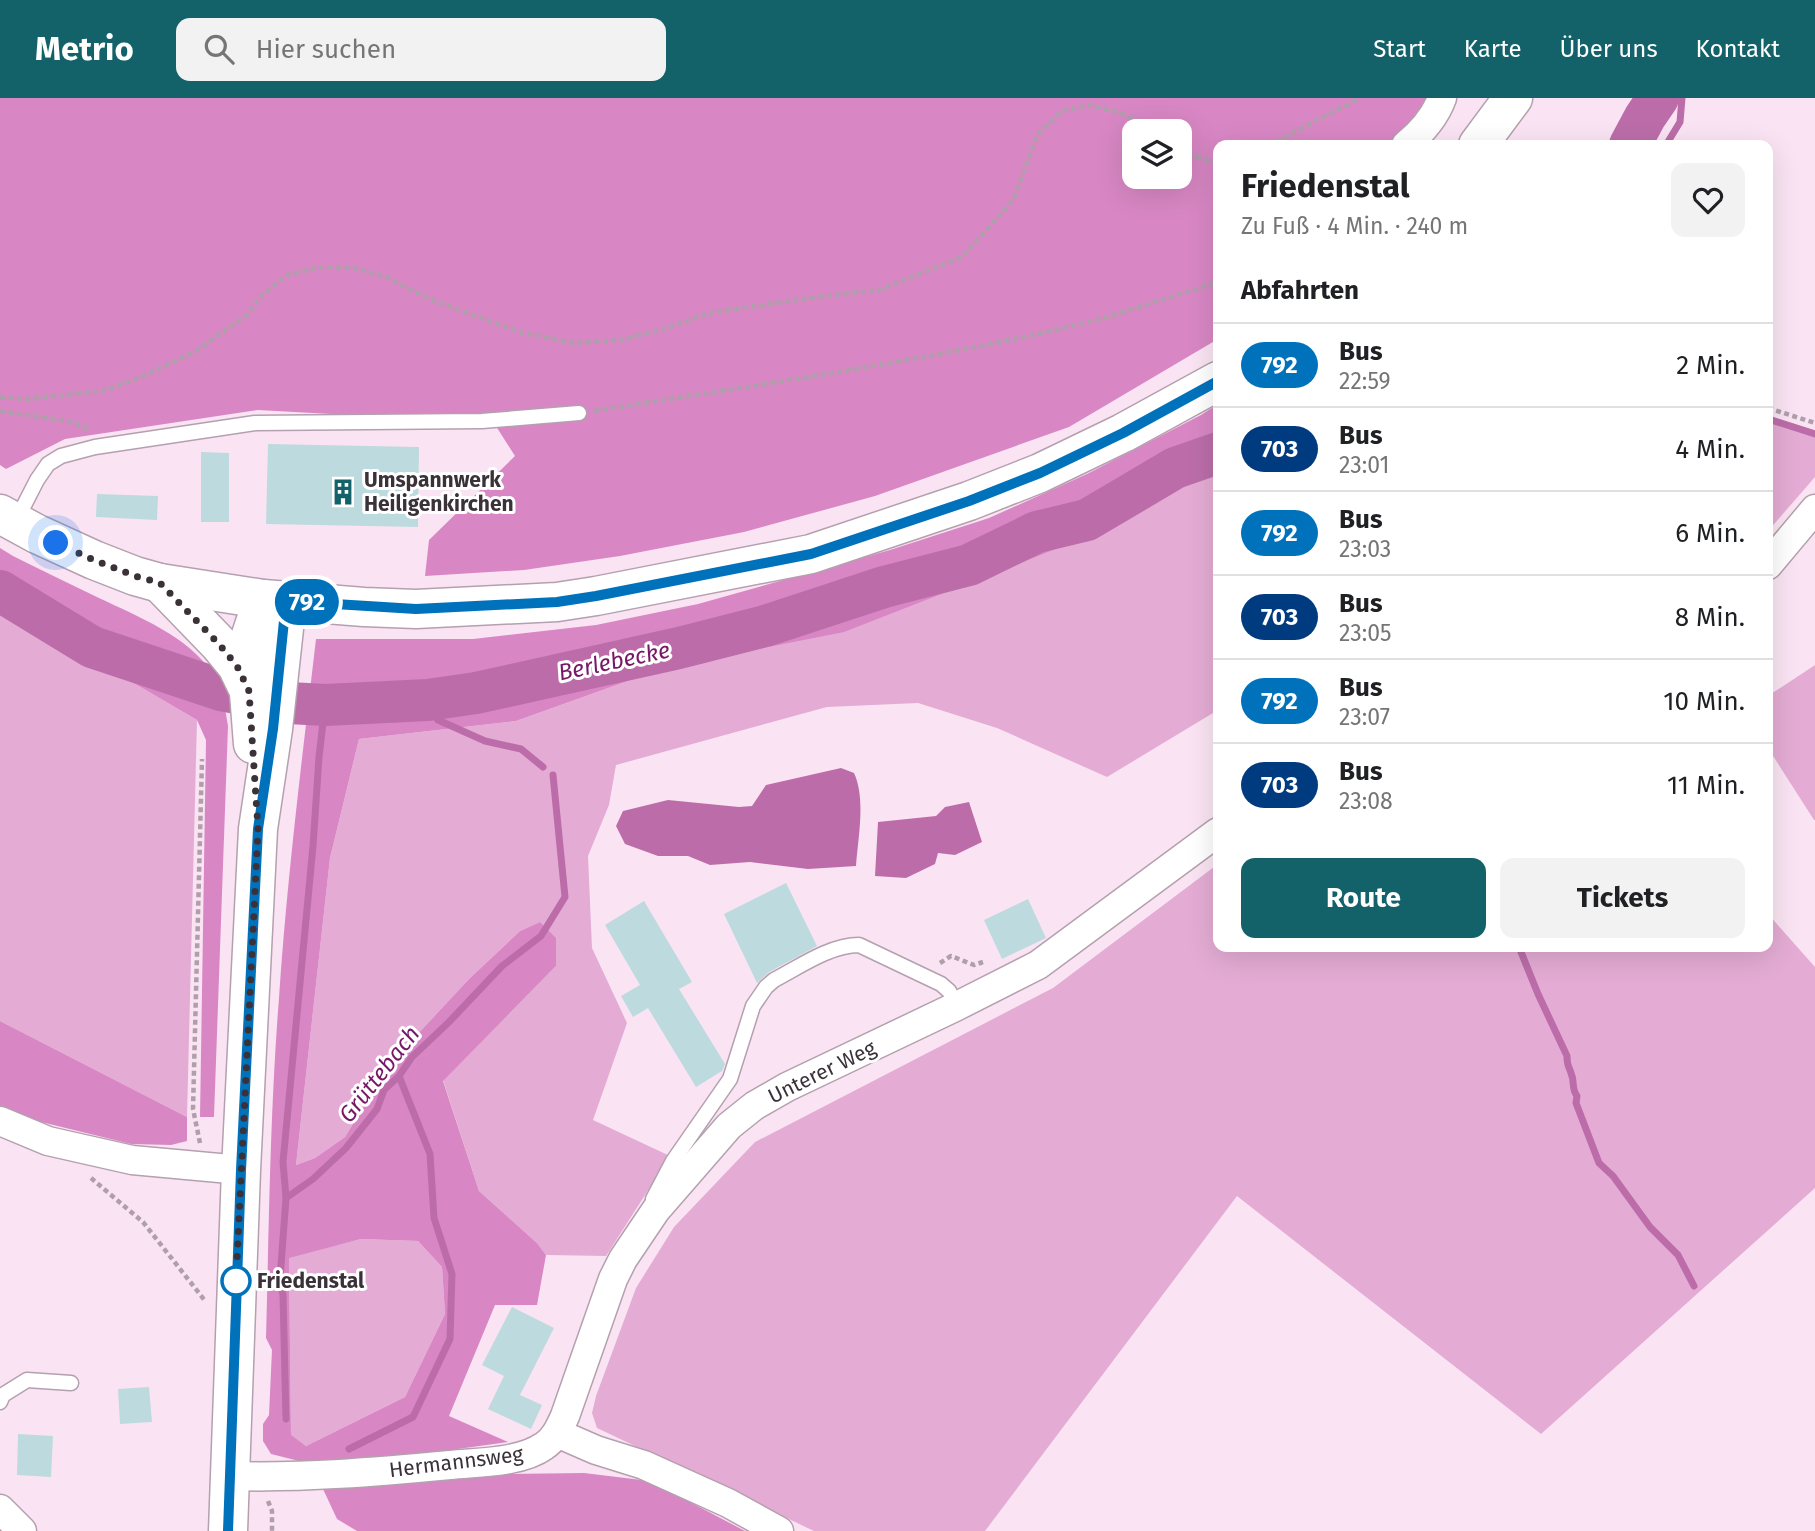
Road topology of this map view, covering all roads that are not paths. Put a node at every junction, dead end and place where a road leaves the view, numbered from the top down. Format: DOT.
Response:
graph roads {
  1 [pos="1442,98"];
  2 [pos="1513,98"];
  3 [pos="1412,140"];
  4 [pos="1482,140"];
  5 [pos="1213,384"];
  6 [pos="579,413"];
  7 [pos="1815,509"];
  8 [pos="8,518"];
  9 [pos="1773,559"];
  10 [pos="160,583"];
  11 [pos="275,600"];
  12 [pos="256,692"];
  13 [pos="1213,836"];
  14 [pos="957,1006"];
  15 [pos="0,1121"];
  16 [pos="241,1170"];
  17 [pos="656,1210"];
  18 [pos="71,1383"];
  19 [pos="0,1402"];
  20 [pos="557,1433"];
  21 [pos="230,1476"];
  22 [pos="0,1508"];
  23 [pos="22,1531"];
  24 [pos="229,1531"];
  25 [pos="779,1531"];
  1 -- 3 [label="street"];
  2 -- 4 [label="main road"];
  5 -- 11 [label="main road"];
  6 -- 8 [label="lane"];
  7 -- 9 [label="street"];
  8 -- 10 [label="main road"];
  10 -- 11 [label="main road"];
  10 -- 12 [label="main road"];
  11 -- 12 [label="main road"];
  12 -- 16 [label="main road"];
  13 -- 14 [label="street, Unterer Weg"];
  14 -- 17 [label="street, Unterer Weg"];
  14 -- 17 [label="lane"];
  15 -- 16 [label="street"];
  16 -- 21 [label="main road"];
  17 -- 20 [label="street, Unterer Weg"];
  18 -- 19 [label="lane"];
  20 -- 21 [label="street, Hermannsweg"];
  20 -- 25 [label="street"];
  21 -- 24 [label="main road"];
  22 -- 23 [label="street"];
}
